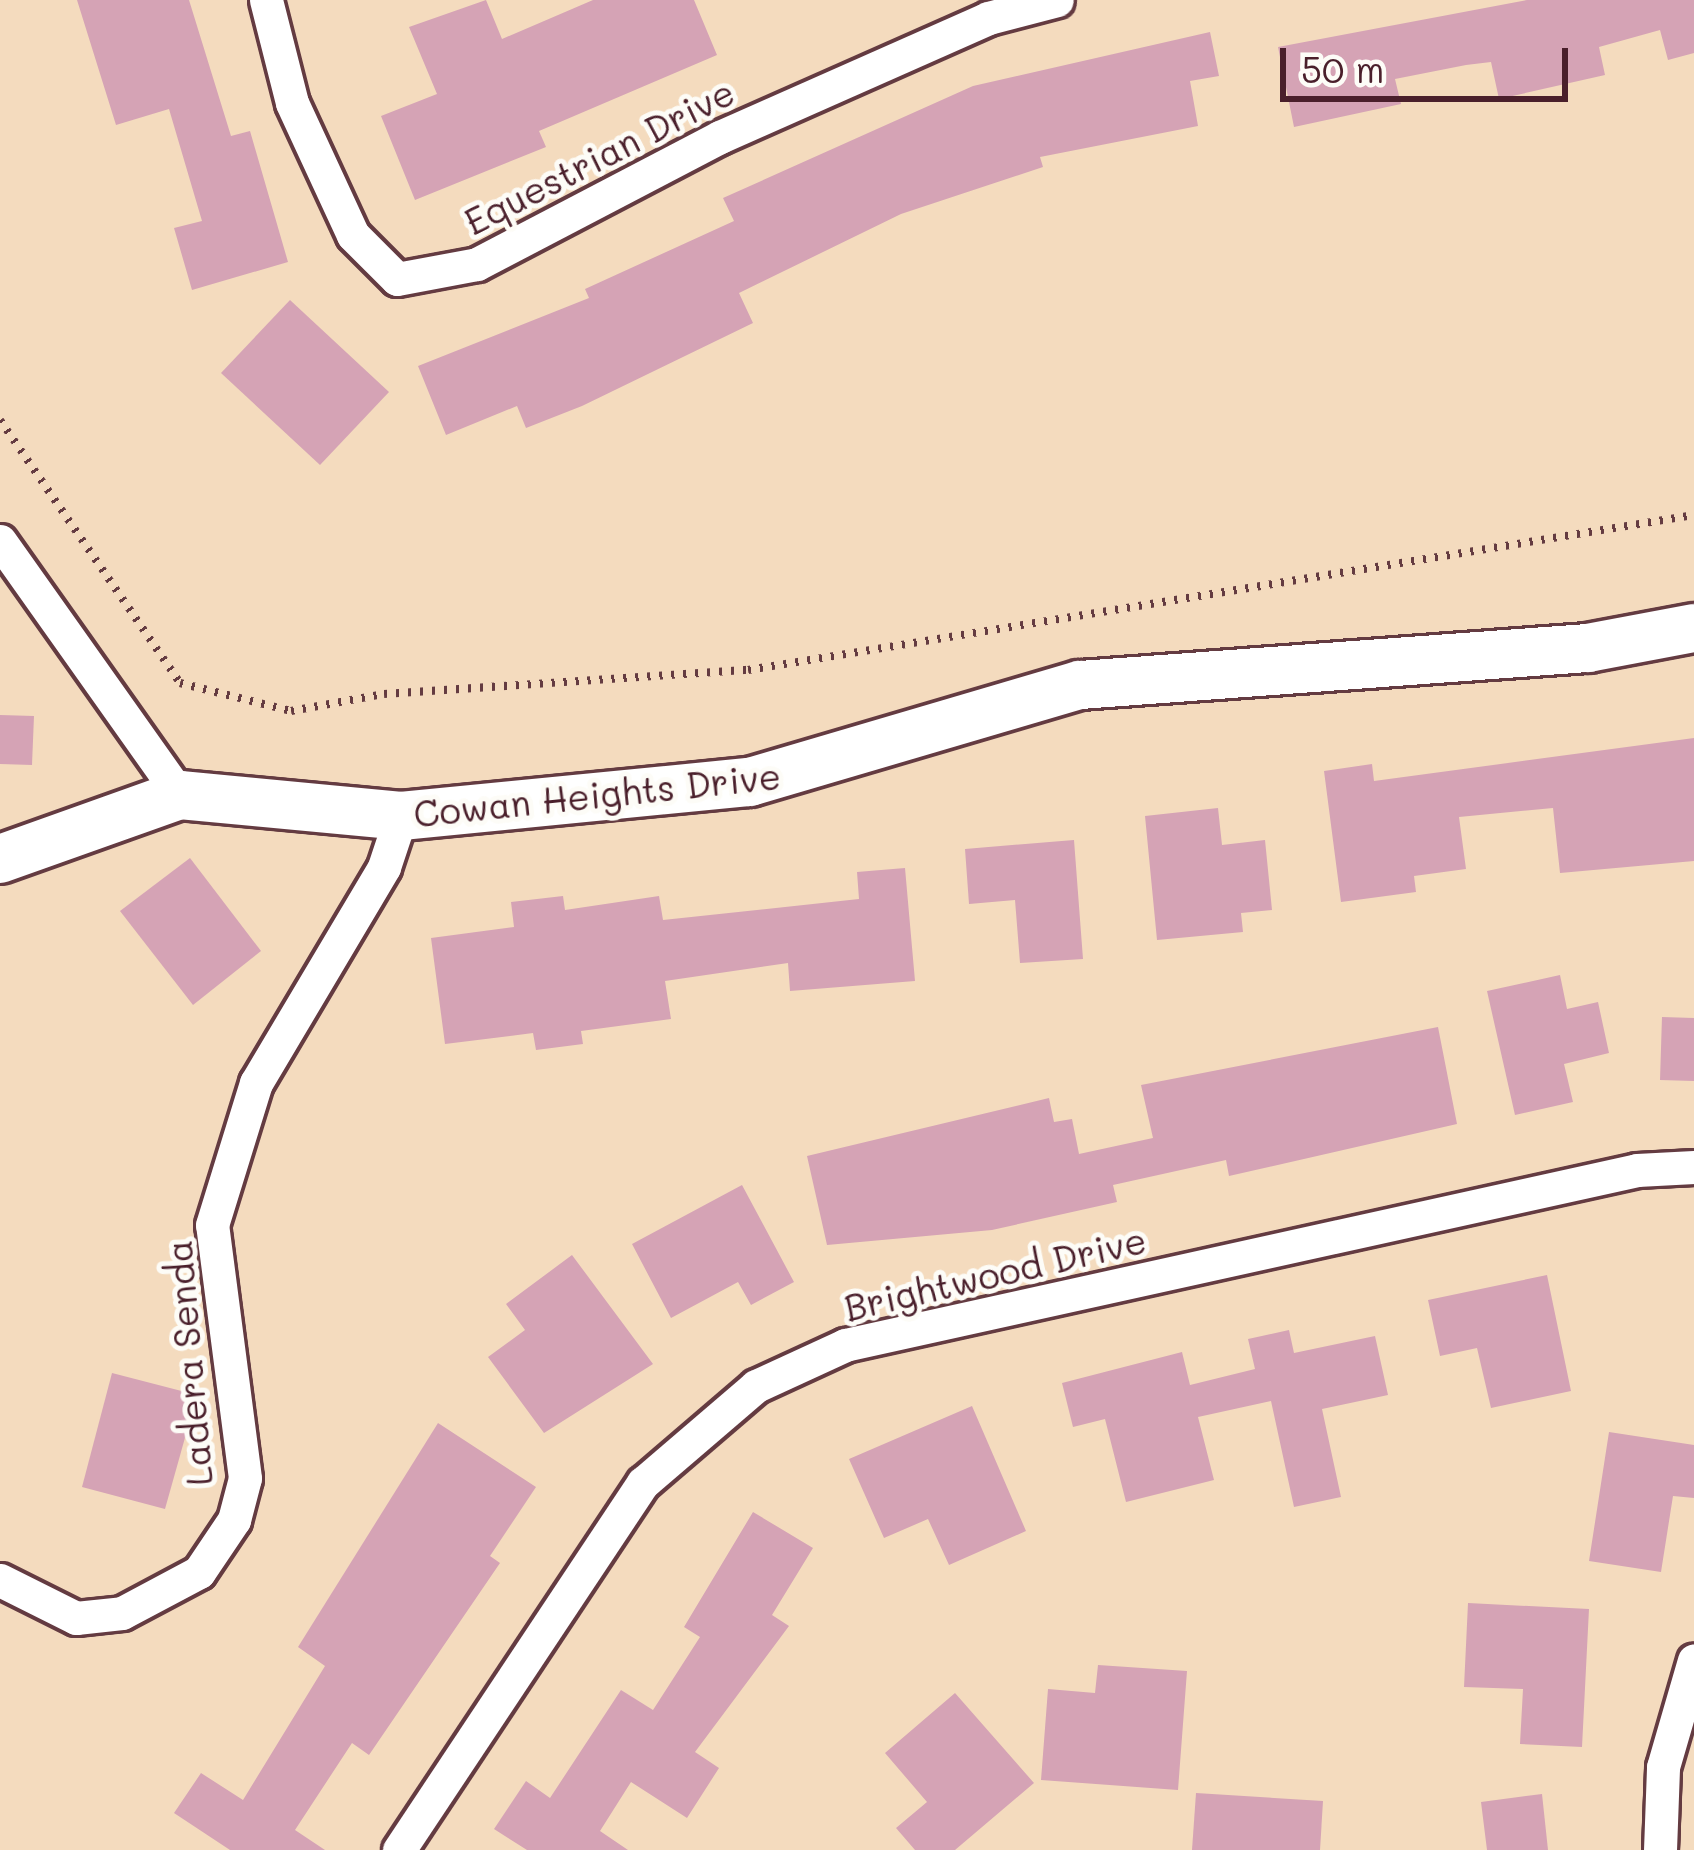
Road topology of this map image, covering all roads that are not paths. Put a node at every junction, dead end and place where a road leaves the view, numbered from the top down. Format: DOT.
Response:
graph roads {
  1 [pos="266,0"];
  2 [pos="1057,0"];
  3 [pos="0,541"];
  4 [pos="1694,628"];
  5 [pos="180,795"];
  6 [pos="401,816"];
  7 [pos="0,859"];
  8 [pos="1694,1168"];
  9 [pos="0,1580"];
  10 [pos="1694,1660"];
  11 [pos="399,1850"];
  12 [pos="1660,1850"];
  1 -- 2 [label="street, Equestrian Drive"];
  3 -- 5 [label="street"];
  4 -- 6 [label="street, Cowan Heights Drive"];
  5 -- 6 [label="street, Cowan Heights Drive"];
  5 -- 7 [label="street, Cowan Heights Drive"];
  6 -- 9 [label="street, Ladera Senda"];
  8 -- 11 [label="street, Brightwood Drive"];
  10 -- 12 [label="street"];
}
